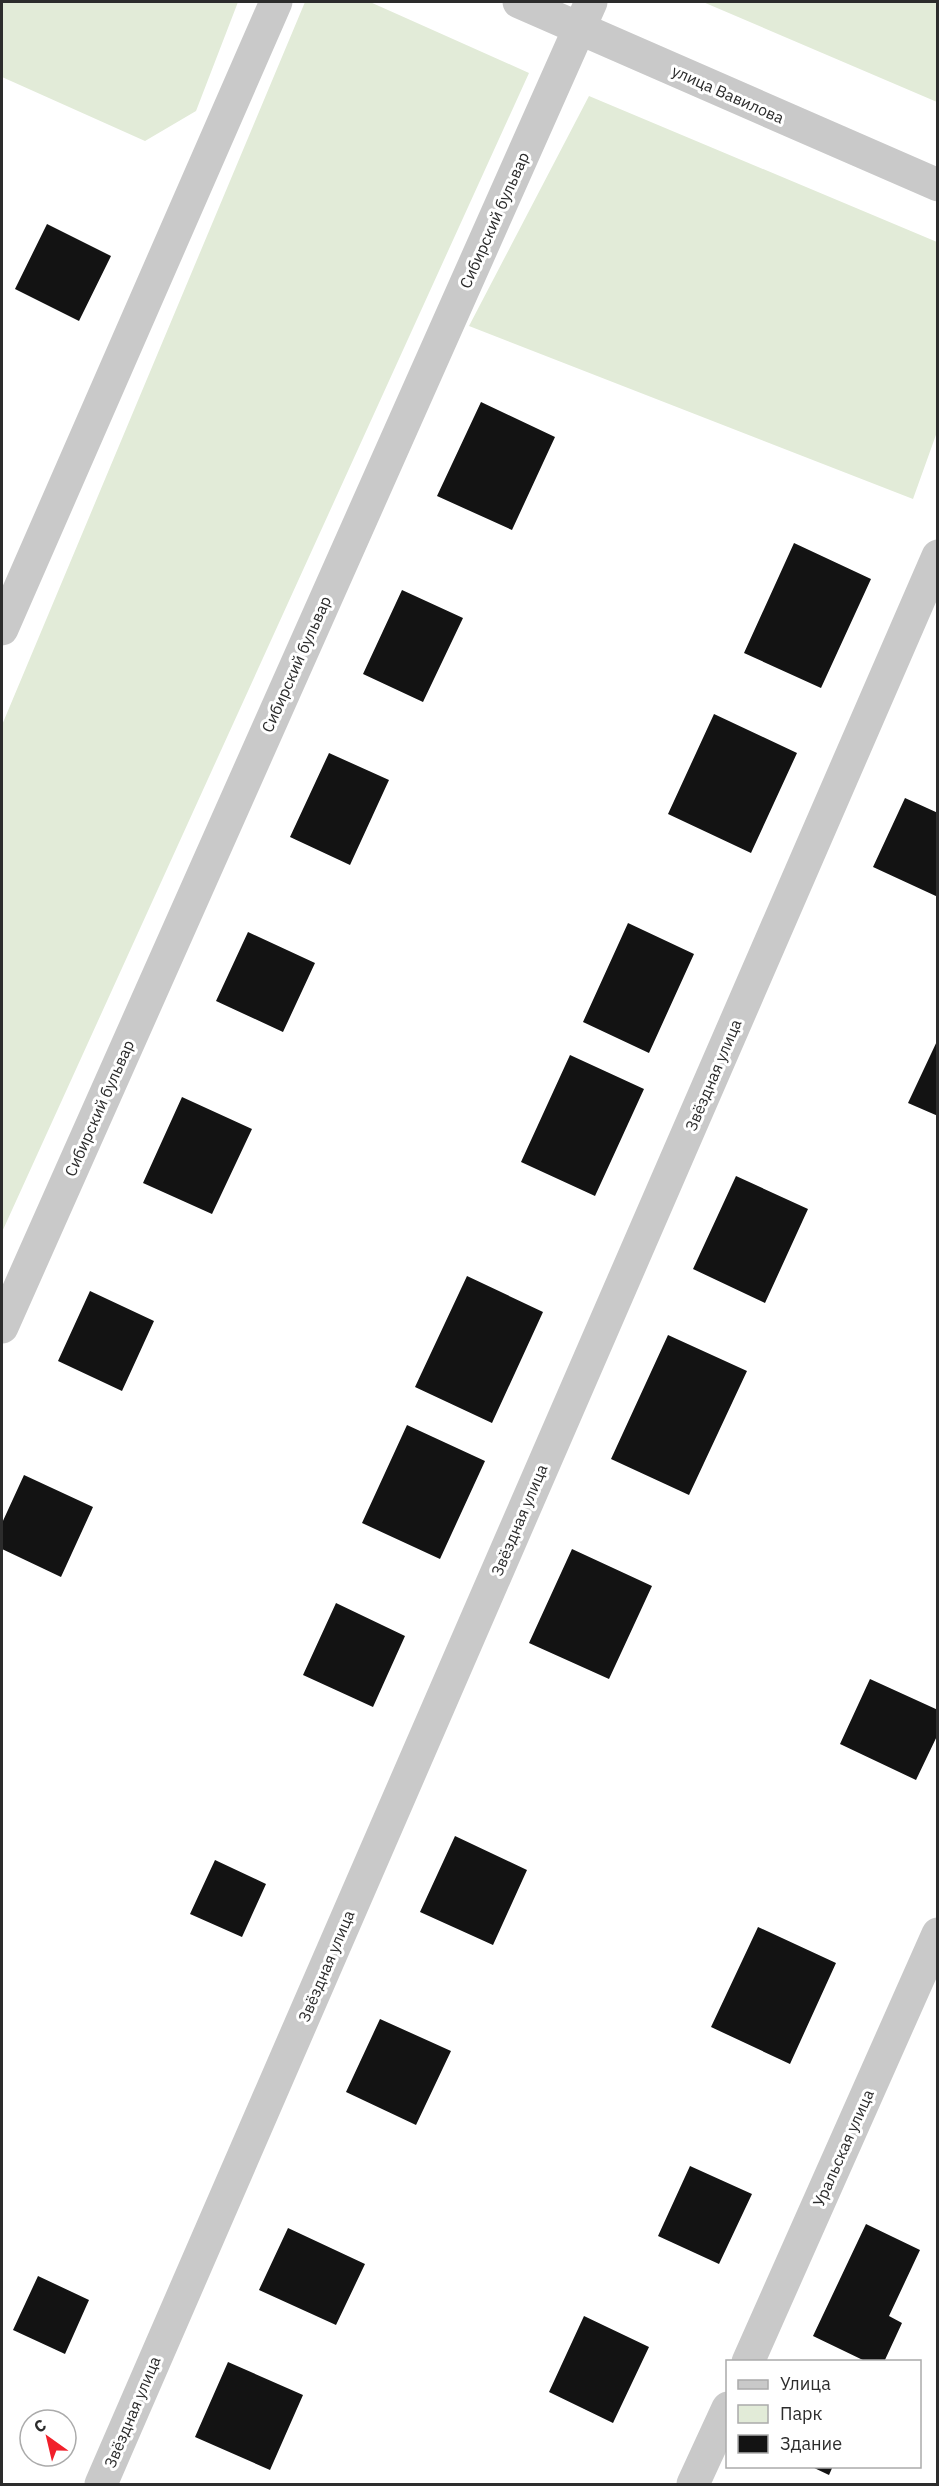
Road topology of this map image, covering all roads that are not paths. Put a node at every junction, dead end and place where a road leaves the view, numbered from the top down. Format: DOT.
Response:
graph roads {
  1 [pos="276,2"];
  2 [pos="519,2"];
  3 [pos="585,15"];
  4 [pos="938,186"];
  5 [pos="938,556"];
  6 [pos="2,629"];
  7 [pos="2,1327"];
  8 [pos="938,1934"];
  9 [pos="748,2360"];
  10 [pos="726,2412"];
  11 [pos="101,2484"];
  12 [pos="693,2484"];
  1 -- 6 [label="street"];
  2 -- 3 [label="street, улица Вавилова"];
  3 -- 4 [label="street, улица Вавилова"];
  3 -- 7 [label="street, Сибирский бульвар"];
  5 -- 11 [label="street, Звёздная улица"];
  8 -- 9 [label="street, Уральская улица"];
  10 -- 12 [label="street"];
}
